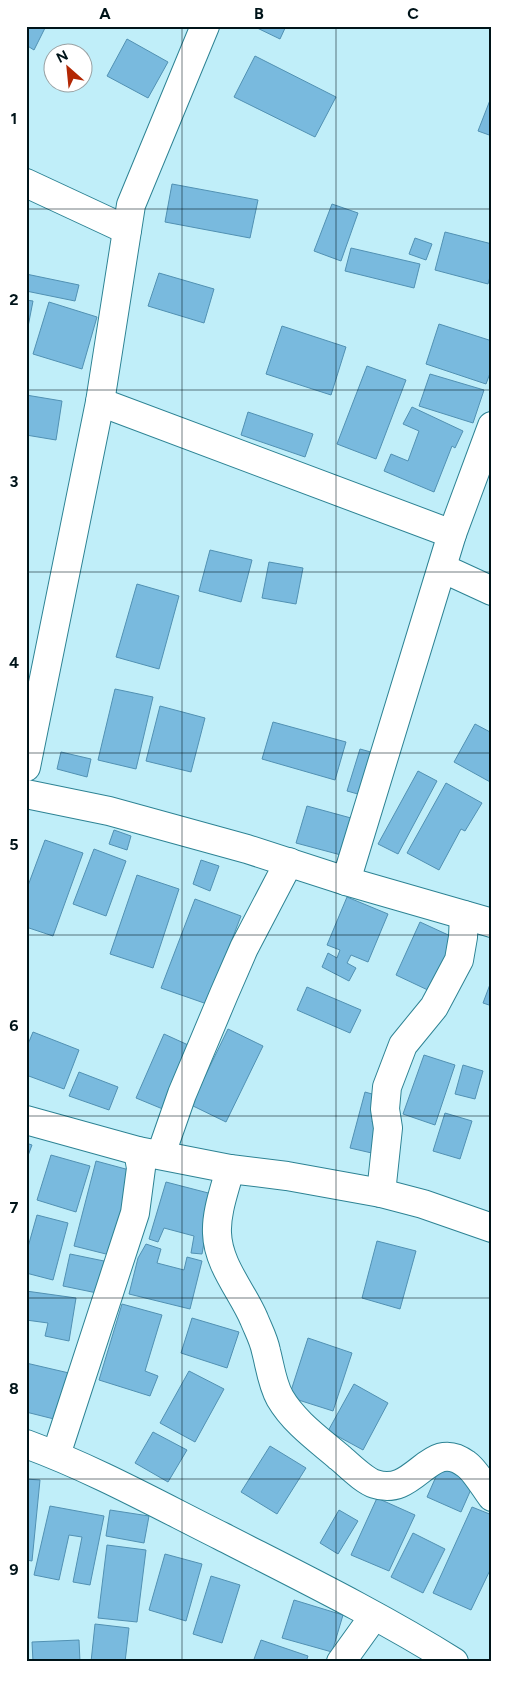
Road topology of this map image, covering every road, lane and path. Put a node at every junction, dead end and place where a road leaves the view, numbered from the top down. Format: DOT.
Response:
graph roads {
  1 [pos="204,26"];
  2 [pos="26,183"];
  3 [pos="127,230"];
  4 [pos="100,402"];
  5 [pos="492,426"];
  6 [pos="452,534"];
  7 [pos="442,568"];
  8 [pos="492,591"];
  9 [pos="26,767"];
  10 [pos="26,794"];
  11 [pos="289,862"];
  12 [pos="346,881"];
  13 [pos="464,915"];
  14 [pos="492,923"];
  15 [pos="26,1120"];
  16 [pos="150,1152"];
  17 [pos="230,1170"];
  18 [pos="381,1193"];
  19 [pos="492,1228"];
  20 [pos="26,1444"];
  21 [pos="56,1455"];
  22 [pos="492,1497"];
  23 [pos="374,1616"];
  24 [pos="423,1651"];
  25 [pos="341,1662"];
  26 [pos="454,1662"];
  1 -- 3 [label="street"];
  2 -- 3 [label="street"];
  3 -- 4 [label="street"];
  4 -- 6 [label="street"];
  4 -- 9 [label="street"];
  5 -- 6 [label="street"];
  6 -- 7 [label="street"];
  7 -- 8 [label="street"];
  7 -- 12 [label="street"];
  10 -- 11 [label="street"];
  11 -- 12 [label="street"];
  11 -- 16 [label="street"];
  12 -- 13 [label="street"];
  13 -- 14 [label="street"];
  13 -- 18 [label="street"];
  15 -- 16 [label="street"];
  16 -- 17 [label="street"];
  16 -- 21 [label="street"];
  17 -- 18 [label="street"];
  17 -- 22 [label="street"];
  18 -- 19 [label="street"];
  20 -- 21 [label="street"];
  21 -- 23 [label="street"];
  23 -- 24 [label="street"];
  23 -- 25 [label="street"];
  24 -- 26 [label="street"];
}
